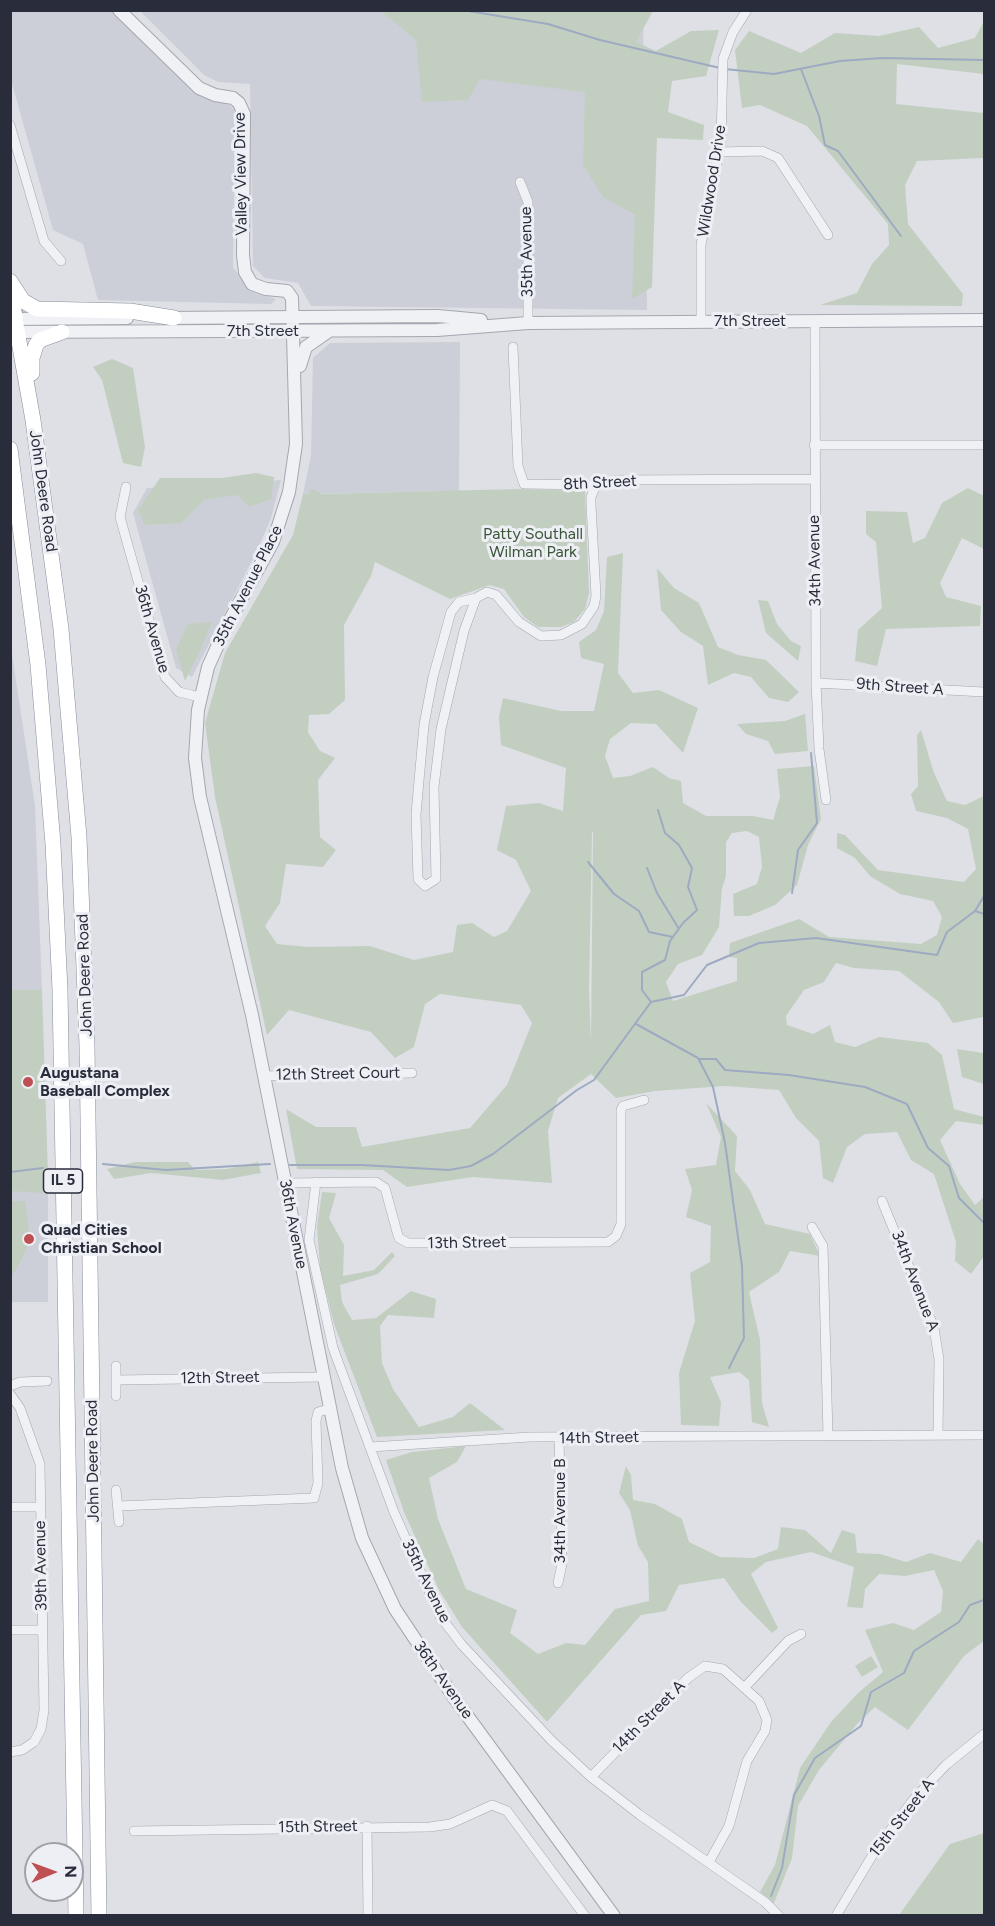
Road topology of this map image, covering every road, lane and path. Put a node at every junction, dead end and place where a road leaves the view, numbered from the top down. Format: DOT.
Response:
graph roads {
  1 [pos="120,10"];
  2 [pos="747,10"];
  3 [pos="10,125"];
  4 [pos="719,152"];
  5 [pos="520,182"];
  6 [pos="828,235"];
  7 [pos="61,261"];
  8 [pos="10,281"];
  9 [pos="10,291"];
  10 [pos="293,317"];
  11 [pos="174,318"];
  12 [pos="984,320"];
  13 [pos="701,321"];
  14 [pos="815,321"];
  15 [pos="522,323"];
  16 [pos="14,326"];
  17 [pos="293,331"];
  18 [pos="331,331"];
  19 [pos="62,332"];
  20 [pos="513,347"];
  21 [pos="296,376"];
  22 [pos="814,445"];
  23 [pos="984,445"];
  24 [pos="10,449"];
  25 [pos="814,479"];
  26 [pos="596,485"];
  27 [pos="126,487"];
  28 [pos="48,525"];
  29 [pos="476,598"];
  30 [pos="816,682"];
  31 [pos="984,692"];
  32 [pos="200,697"];
  33 [pos="424,725"];
  34 [pos="440,735"];
  35 [pos="826,800"];
  36 [pos="412,1072"];
  37 [pos="264,1076"];
  38 [pos="644,1100"];
  39 [pos="316,1182"];
  40 [pos="285,1183"];
  41 [pos="882,1202"];
  42 [pos="812,1227"];
  43 [pos="116,1366"];
  44 [pos="323,1377"];
  45 [pos="116,1380"];
  46 [pos="47,1381"];
  47 [pos="10,1386"];
  48 [pos="10,1394"];
  49 [pos="116,1396"];
  50 [pos="329,1409"];
  51 [pos="938,1435"];
  52 [pos="984,1435"];
  53 [pos="828,1436"];
  54 [pos="560,1438"];
  55 [pos="370,1447"];
  56 [pos="116,1490"];
  57 [pos="40,1506"];
  58 [pos="118,1506"];
  59 [pos="10,1507"];
  60 [pos="119,1522"];
  61 [pos="558,1583"];
  62 [pos="10,1630"];
  63 [pos="42,1630"];
  64 [pos="801,1634"];
  65 [pos="745,1687"];
  66 [pos="984,1734"];
  67 [pos="10,1752"];
  68 [pos="591,1777"];
  69 [pos="367,1826"];
  70 [pos="134,1831"];
  71 [pos="709,1862"];
  72 [pos="584,1915"];
  73 [pos="75,1916"];
  74 [pos="99,1916"];
  75 [pos="368,1916"];
  76 [pos="614,1916"];
  77 [pos="779,1916"];
  78 [pos="836,1916"];
  1 -- 10 [label="street, Valley View Drive"];
  2 -- 4 [label="street, Wildwood Drive"];
  3 -- 7 [label="street"];
  4 -- 6 [label="street"];
  4 -- 13 [label="street, Wildwood Drive"];
  5 -- 15 [label="street, 35th Avenue"];
  8 -- 11 [label="highway"];
  9 -- 16 [label="highway, John Deere Road / IL 5"];
  10 -- 11 [label="street, 7th Street"];
  10 -- 15 [label="street, 7th Street"];
  10 -- 17 [label="street, Valley View Drive"];
  11 -- 16 [label="street, 7th Street"];
  12 -- 14 [label="street, 7th Street"];
  13 -- 14 [label="street, 7th Street"];
  13 -- 15 [label="street, 7th Street"];
  14 -- 22 [label="street, 34th Avenue"];
  15 -- 18 [label="street, 7th Street"];
  16 -- 19 [label="street, 7th Street"];
  16 -- 28 [label="highway, John Deere Road / IL 5"];
  17 -- 18 [label="street, 7th Street"];
  17 -- 19 [label="street, 7th Street"];
  17 -- 21 [label="street, 35th Avenue Place"];
  18 -- 21 [label="street"];
  19 -- 28 [label="highway"];
  20 -- 26 [label="street, 8th Street"];
  21 -- 32 [label="street, 35th Avenue Place"];
  22 -- 23 [label="street"];
  22 -- 25 [label="street, 34th Avenue"];
  24 -- 73 [label="highway, John Deere Road / IL 5"];
  25 -- 26 [label="street, 8th Street"];
  25 -- 30 [label="street, 34th Avenue"];
  26 -- 29 [label="street"];
  27 -- 32 [label="street, 36th Avenue"];
  28 -- 74 [label="highway, John Deere Road / IL 5"];
  29 -- 33 [label="street"];
  29 -- 34 [label="street"];
  30 -- 31 [label="street, 9th Street A"];
  30 -- 35 [label="street, 34th Avenue"];
  32 -- 37 [label="street, 36th Avenue"];
  33 -- 34 [label="street"];
  33 -- 34 [label="street"];
  36 -- 37 [label="street, 12th Street Court"];
  37 -- 40 [label="street, 36th Avenue"];
  38 -- 39 [label="street, 13th Street"];
  39 -- 40 [label="street, 13th Street"];
  39 -- 55 [label="street, 35th Avenue"];
  40 -- 44 [label="street, 36th Avenue"];
  41 -- 51 [label="street, 34th Avenue A"];
  42 -- 53 [label="street"];
  43 -- 45 [label="street"];
  44 -- 45 [label="street, 12th Street"];
  44 -- 50 [label="street, 36th Avenue"];
  45 -- 49 [label="street"];
  46 -- 47 [label="street"];
  48 -- 57 [label="street, 39th Avenue"];
  50 -- 58 [label="street"];
  50 -- 76 [label="street, 36th Avenue"];
  51 -- 52 [label="street, 14th Street"];
  51 -- 53 [label="street, 14th Street"];
  53 -- 54 [label="street, 14th Street"];
  54 -- 55 [label="street, 14th Street"];
  54 -- 61 [label="street, 34th Avenue B"];
  55 -- 68 [label="street, 35th Avenue"];
  56 -- 58 [label="street"];
  57 -- 59 [label="street"];
  57 -- 63 [label="street, 39th Avenue"];
  58 -- 60 [label="street"];
  62 -- 63 [label="street"];
  63 -- 67 [label="street, 39th Avenue"];
  64 -- 65 [label="street"];
  65 -- 68 [label="street, 14th Street A"];
  65 -- 71 [label="street"];
  66 -- 78 [label="street, 15th Street A"];
  68 -- 71 [label="street, 35th Avenue"];
  69 -- 70 [label="street, 15th Street"];
  69 -- 72 [label="street, 15th Street"];
  69 -- 75 [label="street"];
  71 -- 77 [label="street, 35th Avenue"];
}
